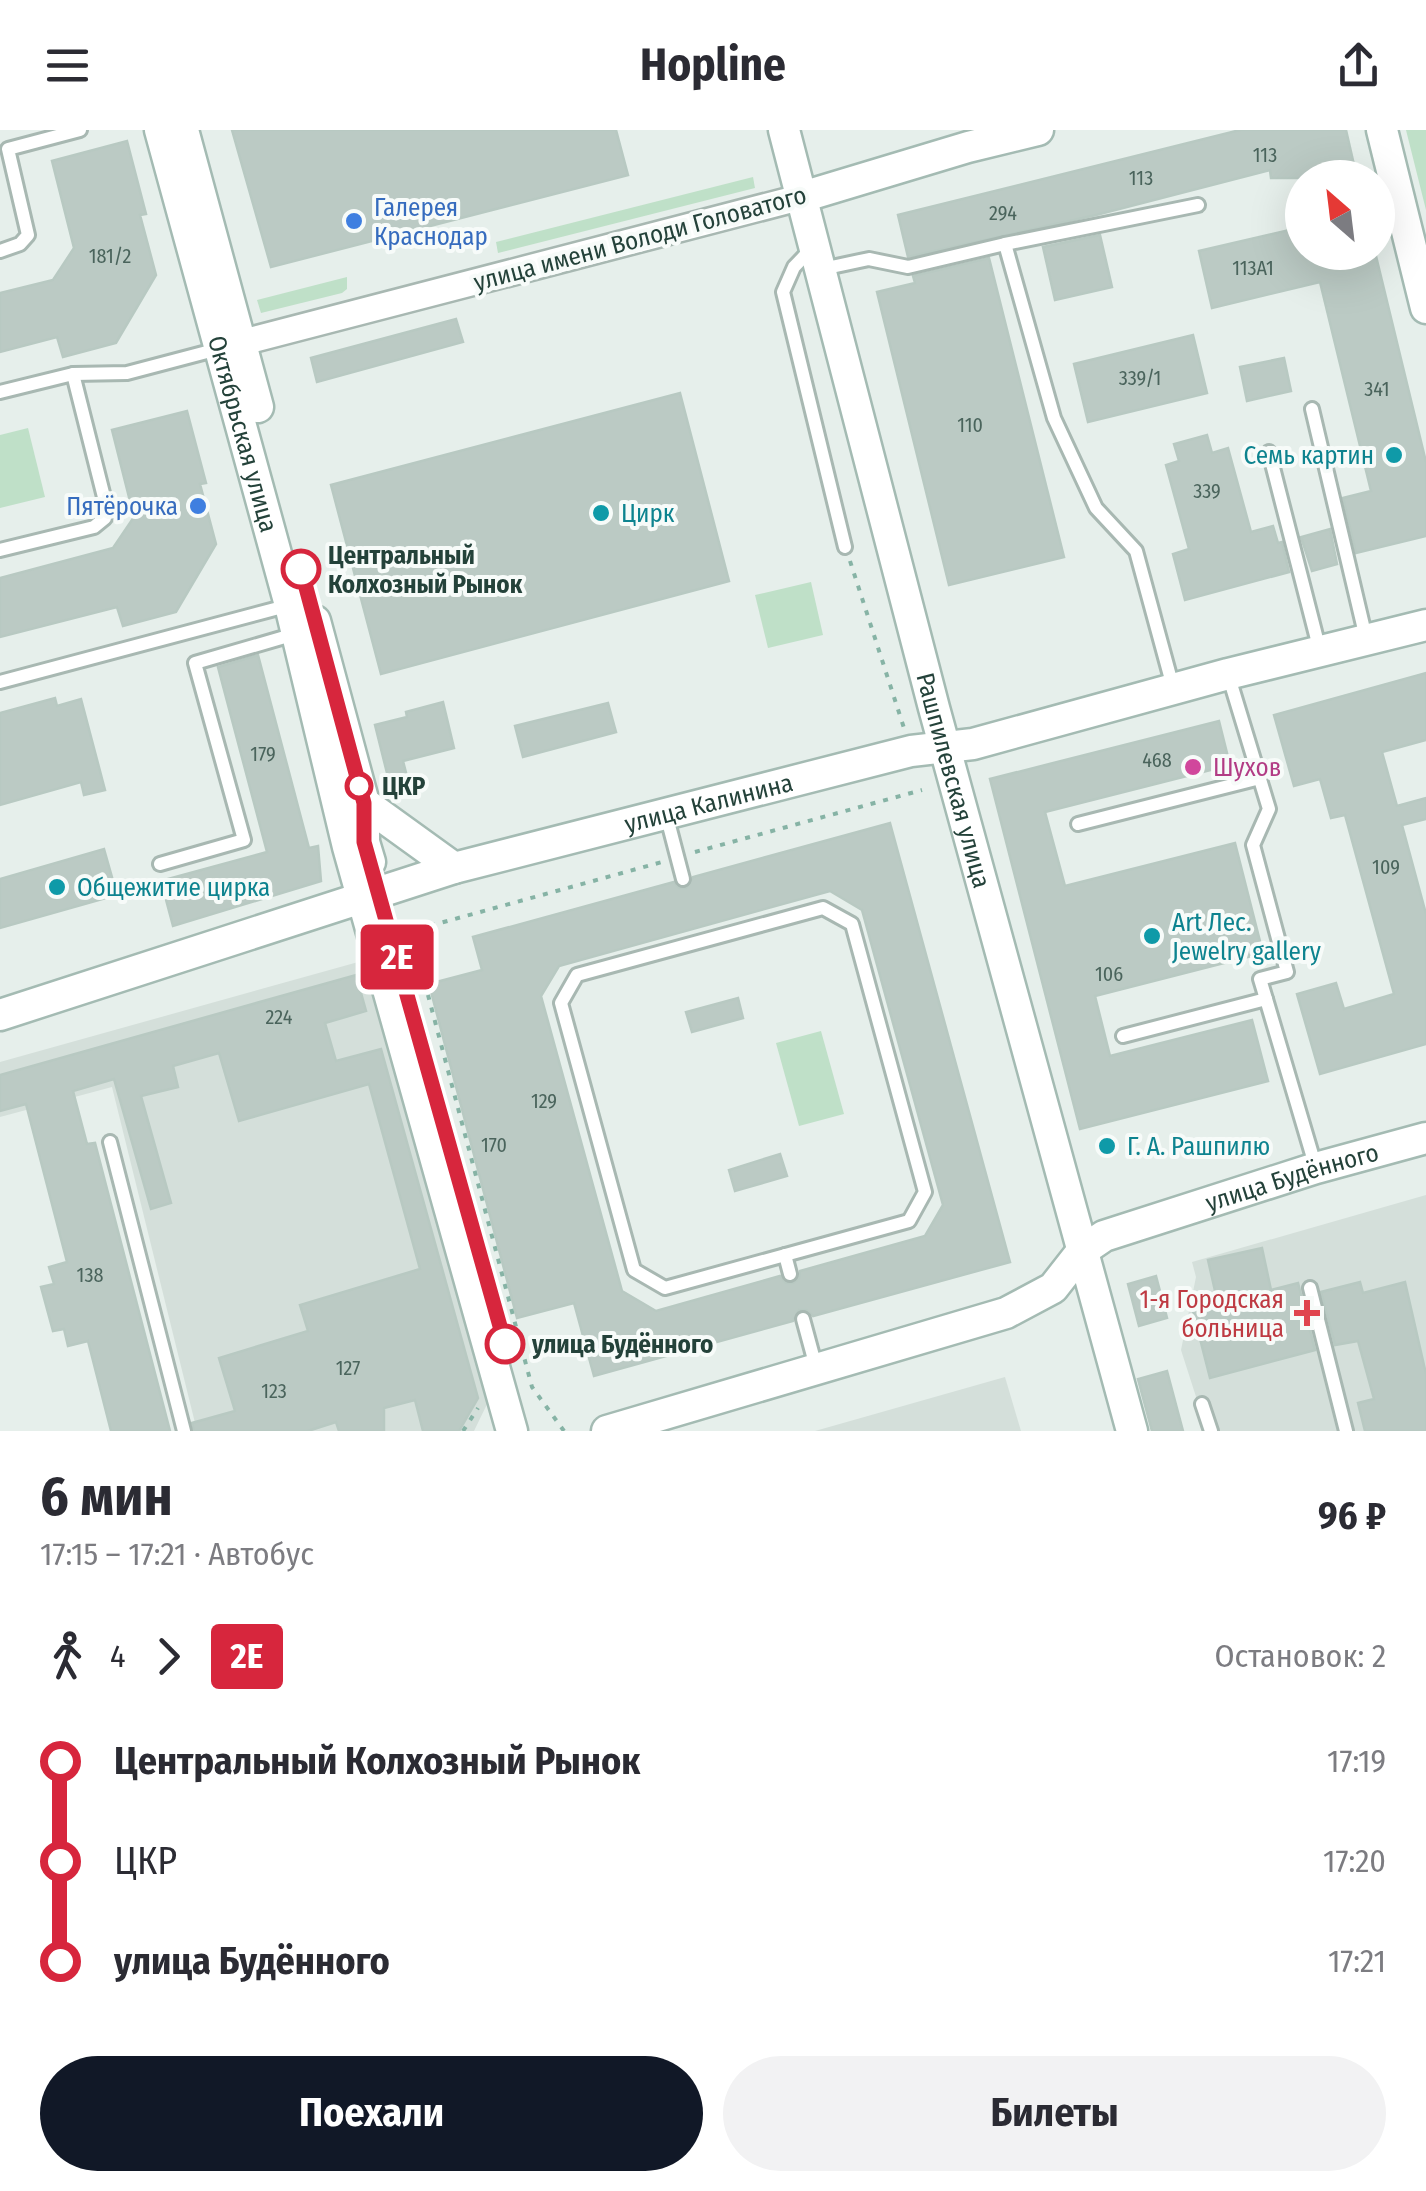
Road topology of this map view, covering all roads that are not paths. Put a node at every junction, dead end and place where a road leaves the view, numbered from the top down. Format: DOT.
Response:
graph roads {
  1 [pos="80,130"];
  2 [pos="160,130"];
  3 [pos="184,130"];
  4 [pos="784,130"];
  5 [pos="1038,130"];
  6 [pos="1382,130"];
  7 [pos="4,145"];
  8 [pos="802,197"];
  9 [pos="1198,205"];
  10 [pos="1005,244"];
  11 [pos="0,251"];
  12 [pos="818,257"];
  13 [pos="1426,308"];
  14 [pos="230,346"];
  15 [pos="72,374"];
  16 [pos="0,392"];
  17 [pos="1312,410"];
  18 [pos="1268,452"];
  19 [pos="845,547"];
  20 [pos="0,550"];
  21 [pos="301,622"];
  22 [pos="1426,625"];
  23 [pos="1367,640"];
  24 [pos="1320,651"];
  25 [pos="1228,674"];
  26 [pos="0,682"];
  27 [pos="1173,689"];
  28 [pos="950,762"];
  29 [pos="1260,778"];
  30 [pos="364,803"];
  31 [pos="666,814"];
  32 [pos="1078,824"];
  33 [pos="160,864"];
  34 [pos="454,868"];
  35 [pos="683,880"];
  36 [pos="370,896"];
  37 [pos="1266,1000"];
  38 [pos="0,1015"];
  39 [pos="1123,1036"];
  40 [pos="1426,1138"];
  41 [pos="110,1142"];
  42 [pos="1316,1168"];
  43 [pos="1082,1251"];
  44 [pos="785,1255"];
  45 [pos="790,1274"];
  46 [pos="1310,1288"];
  47 [pos="802,1319"];
  48 [pos="817,1370"];
  49 [pos="1202,1404"];
  50 [pos="184,1431"];
  51 [pos="512,1431"];
  52 [pos="530,1431"];
  53 [pos="608,1431"];
  54 [pos="1132,1431"];
  55 [pos="1211,1431"];
  56 [pos="1346,1431"];
  1 -- 7 [label="lane"];
  2 -- 14 [label="street, Октябрьская улица"];
  3 -- 14 [label="street, Октябрьская улица"];
  4 -- 8 [label="street, Рашпилевская улица"];
  5 -- 8 [label="street, улица имени Володи Головатого"];
  6 -- 13 [label="street"];
  7 -- 11 [label="lane"];
  8 -- 12 [label="street, Рашпилевская улица"];
  8 -- 14 [label="street, улица имени Володи Головатого"];
  9 -- 10 [label="lane"];
  10 -- 12 [label="lane"];
  10 -- 27 [label="lane"];
  12 -- 19 [label="lane"];
  12 -- 28 [label="street, Рашпилевская улица"];
  14 -- 15 [label="lane"];
  14 -- 21 [label="street, Октябрьская улица"];
  15 -- 16 [label="lane"];
  15 -- 20 [label="lane"];
  17 -- 23 [label="lane"];
  18 -- 24 [label="lane"];
  21 -- 26 [label="lane"];
  21 -- 30 [label="street, Октябрьская улица"];
  21 -- 33 [label="lane"];
  21 -- 36 [label="street, Октябрьская улица"];
  22 -- 23 [label="street, улица Калинина"];
  23 -- 24 [label="street, улица Калинина"];
  24 -- 25 [label="street, улица Калинина"];
  25 -- 27 [label="street, улица Калинина"];
  25 -- 29 [label="lane"];
  27 -- 28 [label="street, улица Калинина"];
  28 -- 31 [label="street, улица Калинина"];
  28 -- 43 [label="street, Рашпилевская улица"];
  29 -- 32 [label="lane"];
  29 -- 37 [label="lane"];
  30 -- 34 [label="street"];
  30 -- 36 [label="street, Октябрьская улица"];
  31 -- 34 [label="street, улица Калинина"];
  31 -- 35 [label="lane"];
  34 -- 36 [label="street, улица Калинина"];
  36 -- 38 [label="street, улица Калинина"];
  36 -- 51 [label="street, Октябрьская улица"];
  36 -- 52 [label="street, Октябрьская улица"];
  37 -- 39 [label="lane"];
  37 -- 42 [label="lane"];
  40 -- 42 [label="street, улица Будённого"];
  41 -- 50 [label="lane"];
  42 -- 43 [label="street, улица Будённого"];
  43 -- 48 [label="street, улица Будённого"];
  43 -- 54 [label="street, Рашпилевская улица"];
  44 -- 44 [label="lane"];
  44 -- 45 [label="lane"];
  46 -- 56 [label="lane"];
  47 -- 48 [label="lane"];
  48 -- 53 [label="street, улица Будённого"];
  49 -- 55 [label="lane"];
}
